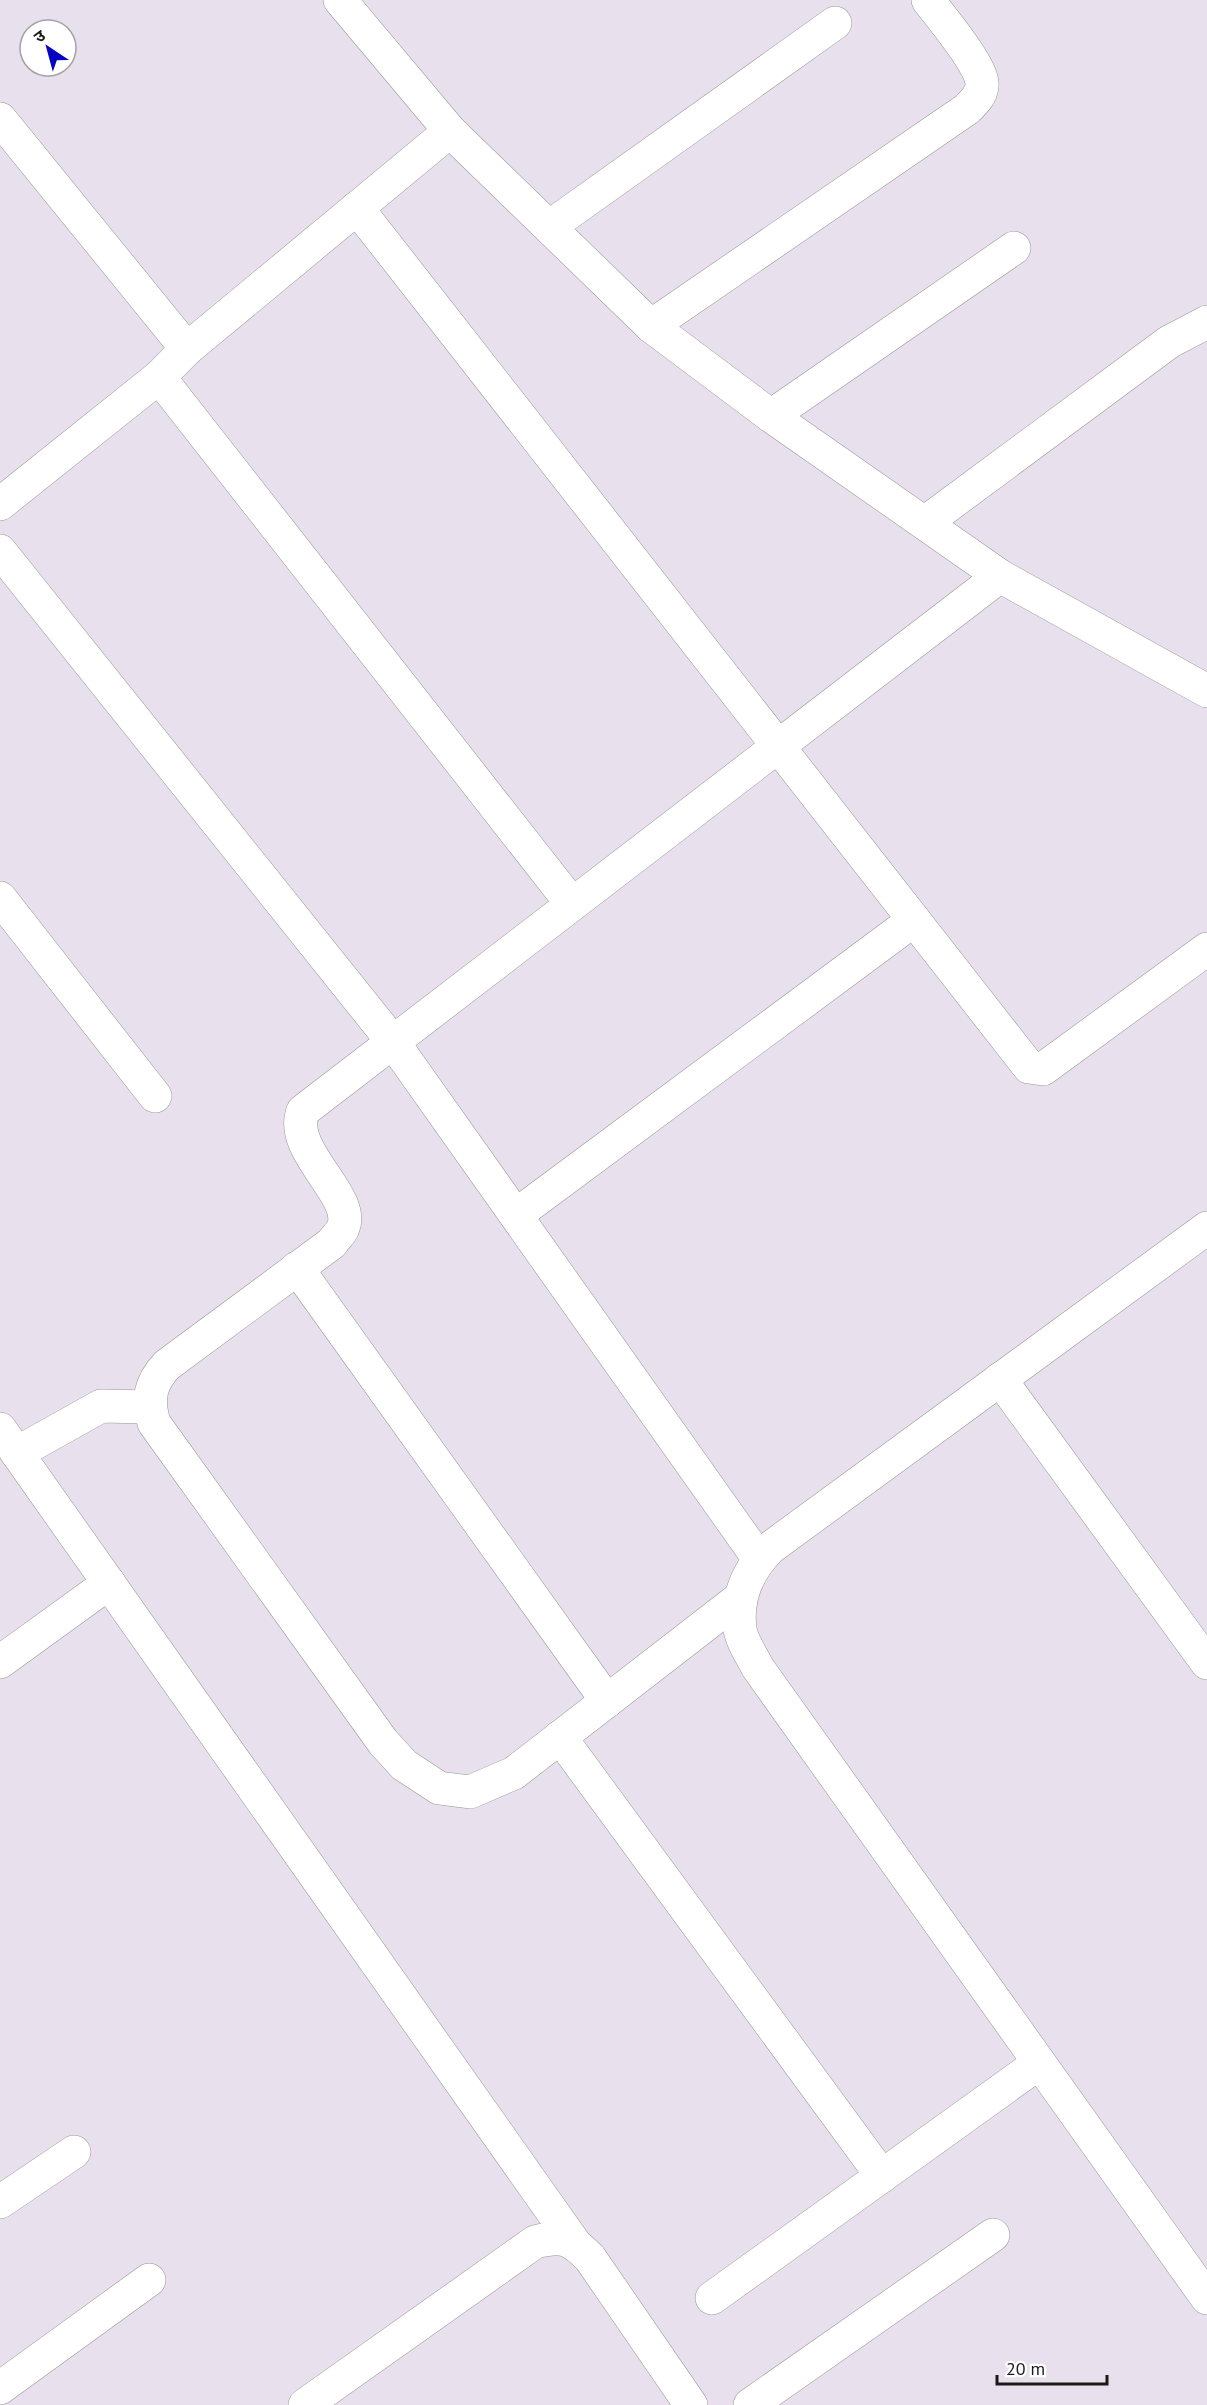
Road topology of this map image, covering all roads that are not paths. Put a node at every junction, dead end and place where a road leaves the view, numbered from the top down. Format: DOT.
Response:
graph roads {
  1 [pos="340,0"];
  2 [pos="928,0"];
  3 [pos="835,22"];
  4 [pos="0,119"];
  5 [pos="450,131"];
  6 [pos="357,208"];
  7 [pos="549,227"];
  8 [pos="1014,248"];
  9 [pos="1207,322"];
  10 [pos="651,326"];
  11 [pos="187,349"];
  12 [pos="159,377"];
  13 [pos="771,416"];
  14 [pos="2,498"];
  15 [pos="926,522"];
  16 [pos="0,550"];
  17 [pos="1000,576"];
  18 [pos="1207,691"];
  19 [pos="780,745"];
  20 [pos="0,898"];
  21 [pos="572,904"];
  22 [pos="914,920"];
  23 [pos="1207,949"];
  24 [pos="393,1042"];
  25 [pos="155,1096"];
  26 [pos="516,1215"];
  27 [pos="1207,1228"];
  28 [pos="297,1268"];
  29 [pos="1000,1379"];
  30 [pos="149,1407"];
  31 [pos="8,1441"];
  32 [pos="759,1559"];
  33 [pos="109,1583"];
  34 [pos="740,1598"];
  35 [pos="0,1662"];
  36 [pos="1207,1663"];
  37 [pos="607,1701"];
  38 [pos="560,1737"];
  39 [pos="1039,2063"];
  40 [pos="74,2152"];
  41 [pos="882,2176"];
  42 [pos="0,2202"];
  43 [pos="993,2235"];
  44 [pos="573,2241"];
  45 [pos="149,2280"];
  46 [pos="712,2298"];
  47 [pos="1207,2298"];
  48 [pos="0,2388"];
  49 [pos="305,2405"];
  50 [pos="691,2405"];
  51 [pos="750,2405"];
  1 -- 5 [label="street"];
  2 -- 10 [label="street"];
  3 -- 7 [label="street"];
  4 -- 11 [label="street"];
  5 -- 6 [label="street"];
  5 -- 7 [label="street"];
  6 -- 11 [label="street"];
  6 -- 19 [label="street"];
  7 -- 10 [label="street"];
  8 -- 13 [label="street"];
  9 -- 15 [label="street"];
  10 -- 13 [label="street"];
  11 -- 12 [label="street"];
  12 -- 14 [label="street"];
  12 -- 21 [label="street"];
  13 -- 15 [label="street"];
  15 -- 17 [label="street"];
  16 -- 24 [label="street"];
  17 -- 18 [label="street"];
  17 -- 19 [label="street"];
  19 -- 21 [label="street"];
  19 -- 22 [label="street"];
  20 -- 25 [label="street"];
  21 -- 24 [label="street"];
  22 -- 23 [label="street"];
  22 -- 26 [label="street"];
  24 -- 26 [label="street"];
  24 -- 28 [label="street"];
  26 -- 32 [label="street"];
  27 -- 29 [label="street"];
  28 -- 30 [label="street"];
  28 -- 37 [label="street"];
  29 -- 32 [label="street"];
  29 -- 36 [label="street"];
  30 -- 31 [label="street"];
  30 -- 38 [label="street"];
  31 -- 33 [label="street"];
  32 -- 34 [label="street"];
  33 -- 35 [label="street"];
  33 -- 44 [label="street"];
  34 -- 37 [label="street"];
  34 -- 39 [label="street"];
  37 -- 38 [label="street"];
  38 -- 41 [label="street"];
  39 -- 41 [label="street"];
  39 -- 47 [label="street"];
  40 -- 42 [label="street"];
  41 -- 46 [label="street"];
  43 -- 51 [label="street"];
  44 -- 49 [label="street"];
  44 -- 50 [label="street"];
  45 -- 48 [label="street"];
}
